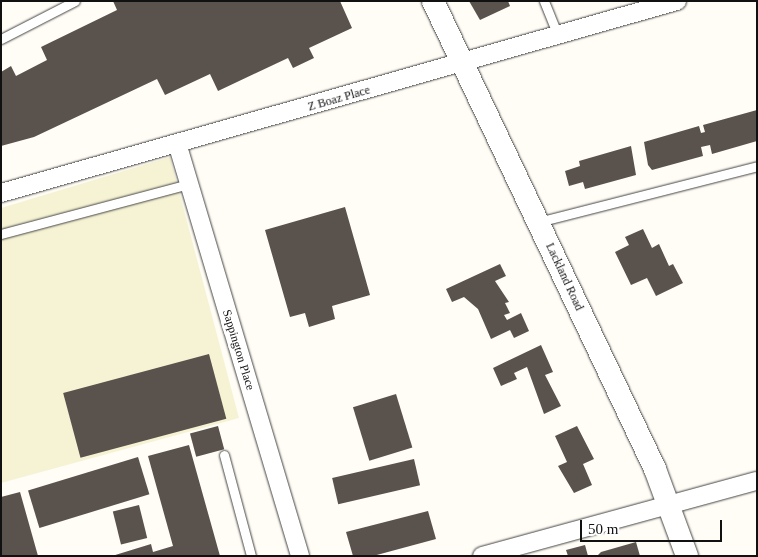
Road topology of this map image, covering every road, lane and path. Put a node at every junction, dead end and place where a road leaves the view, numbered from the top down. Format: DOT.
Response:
graph roads {
  1 [pos="75,1"];
  2 [pos="433,1"];
  3 [pos="544,1"];
  4 [pos="677,1"];
  5 [pos="558,36"];
  6 [pos="1,39"];
  7 [pos="464,63"];
  8 [pos="176,143"];
  9 [pos="757,166"];
  10 [pos="189,184"];
  11 [pos="1,194"];
  12 [pos="537,222"];
  13 [pos="1,234"];
  14 [pos="224,455"];
  15 [pos="757,481"];
  16 [pos="670,505"];
  17 [pos="251,556"];
  18 [pos="300,556"];
  19 [pos="482,556"];
  20 [pos="687,556"];
  1 -- 6 [label="lane"];
  2 -- 7 [label="street, Lackland Road"];
  3 -- 5 [label="lane"];
  4 -- 5 [label="street, Z Boaz Place"];
  5 -- 7 [label="street, Z Boaz Place"];
  7 -- 8 [label="street, Z Boaz Place"];
  7 -- 12 [label="street, Lackland Road"];
  8 -- 10 [label="street, Sappington Place"];
  8 -- 11 [label="street, Z Boaz Place"];
  9 -- 12 [label="lane"];
  10 -- 13 [label="lane"];
  10 -- 18 [label="street, Sappington Place"];
  12 -- 16 [label="street, Lackland Road"];
  14 -- 17 [label="lane"];
  15 -- 16 [label="street"];
  16 -- 19 [label="street"];
  16 -- 20 [label="street, Lackland Road"];
}
